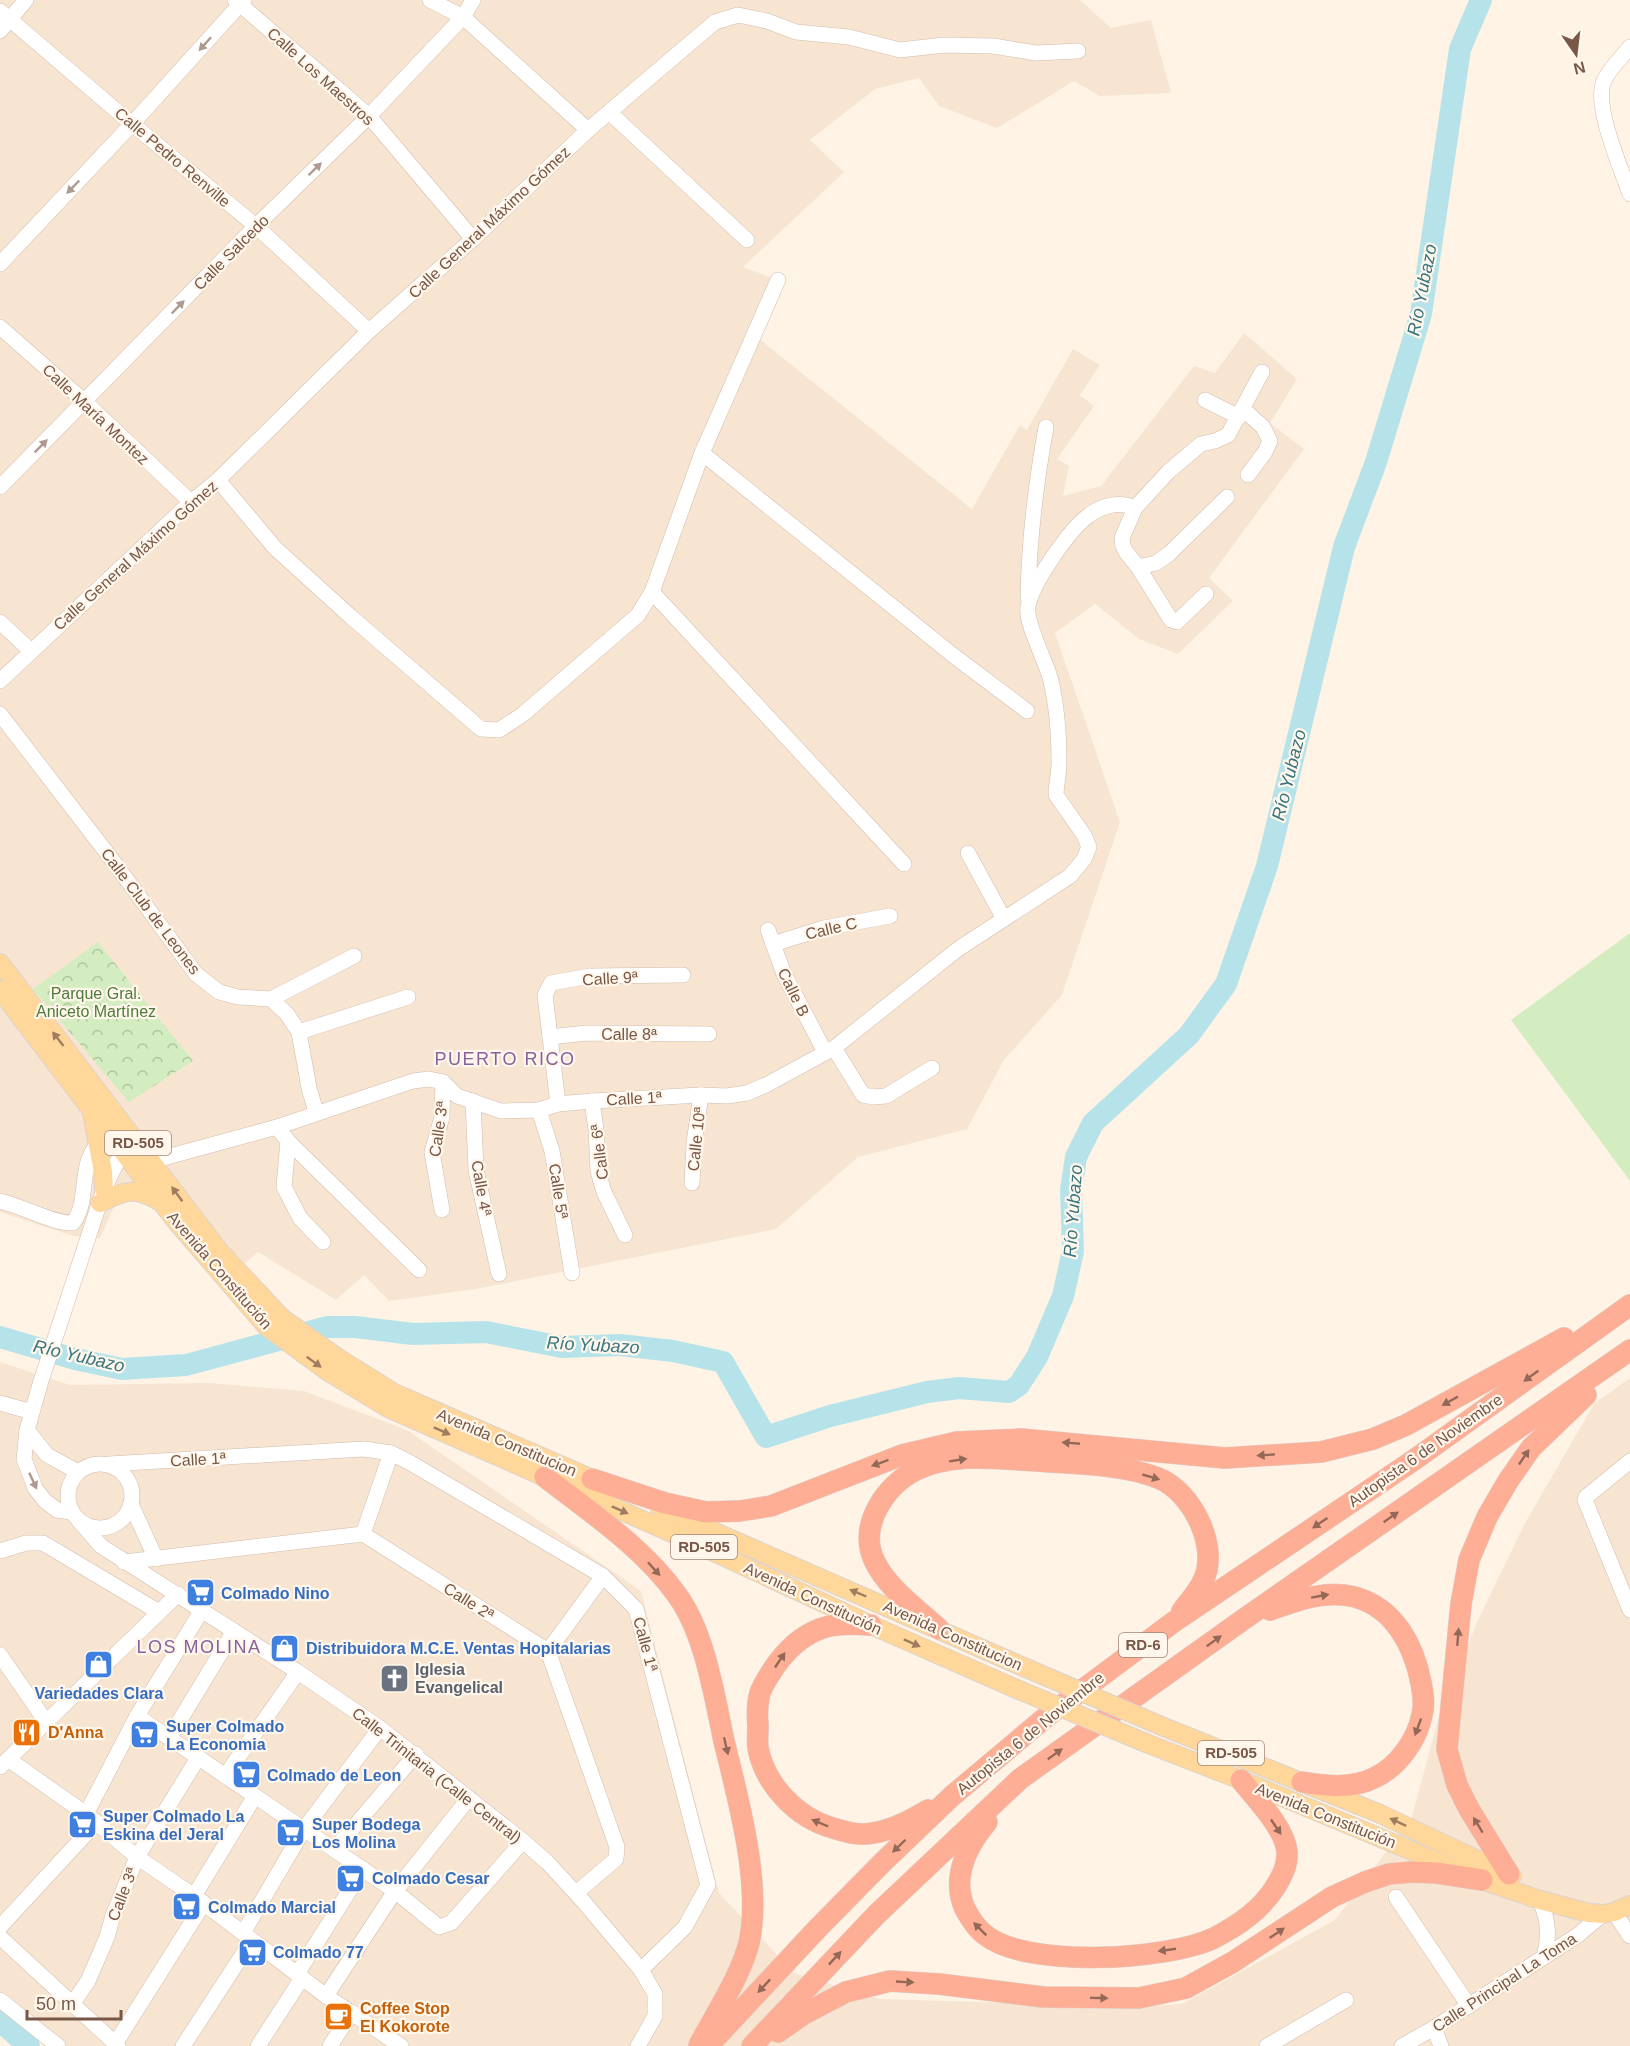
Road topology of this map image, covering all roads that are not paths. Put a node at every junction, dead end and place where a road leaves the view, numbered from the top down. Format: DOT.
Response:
graph roads {
  1 [pos="26,0"];
  2 [pos="430,0"];
  3 [pos="473,0"];
  4 [pos="240,2"];
  5 [pos="463,17"];
  6 [pos="3,20"];
  7 [pos="1630,47"];
  8 [pos="1078,51"];
  9 [pos="609,112"];
  10 [pos="369,116"];
  11 [pos="132,124"];
  12 [pos="588,130"];
  13 [pos="1627,176"];
  14 [pos="1630,194"];
  15 [pos="256,226"];
  16 [pos="472,238"];
  17 [pos="747,240"];
  18 [pos="0,264"];
  19 [pos="778,280"];
  20 [pos="0,327"];
  21 [pos="369,331"];
  22 [pos="1262,372"];
  23 [pos="1205,400"];
  24 [pos="85,402"];
  25 [pos="1241,413"];
  26 [pos="1047,427"];
  27 [pos="702,453"];
  28 [pos="1248,475"];
  29 [pos="218,480"];
  30 [pos="0,488"];
  31 [pos="1227,497"];
  32 [pos="191,502"];
  33 [pos="1135,508"];
  34 [pos="1138,567"];
  35 [pos="652,592"];
  36 [pos="1206,594"];
  37 [pos="1027,609"];
  38 [pos="0,622"];
  39 [pos="31,651"];
  40 [pos="0,681"];
  41 [pos="1027,711"];
  42 [pos="0,714"];
  43 [pos="968,853"];
  44 [pos="904,864"];
  45 [pos="890,916"];
  46 [pos="1004,919"];
  47 [pos="770,937"];
  48 [pos="354,956"];
  49 [pos="0,963"];
  50 [pos="683,975"];
  51 [pos="0,990"];
  52 [pos="408,997"];
  53 [pos="272,999"];
  54 [pos="299,1032"];
  55 [pos="709,1034"];
  56 [pos="550,1037"];
  57 [pos="829,1050"];
  58 [pos="932,1068"];
  59 [pos="443,1082"];
  60 [pos="701,1095"];
  61 [pos="473,1101"];
  62 [pos="592,1101"];
  63 [pos="558,1104"];
  64 [pos="539,1110"];
  65 [pos="316,1112"];
  66 [pos="277,1127"];
  67 [pos="105,1140"];
  68 [pos="288,1141"];
  69 [pos="132,1150"];
  70 [pos="152,1161"];
  71 [pos="692,1182"];
  72 [pos="101,1200"];
  73 [pos="0,1201"];
  74 [pos="161,1203"];
  75 [pos="442,1210"];
  76 [pos="625,1235"];
  77 [pos="323,1242"];
  78 [pos="419,1270"];
  79 [pos="572,1273"];
  80 [pos="499,1274"];
  81 [pos="1630,1304"];
  82 [pos="275,1323"];
  83 [pos="1630,1350"];
  84 [pos="1630,1362"];
  85 [pos="391,1400"];
  86 [pos="0,1403"];
  87 [pos="32,1412"];
  88 [pos="27,1430"];
  89 [pos="391,1453"];
  90 [pos="1630,1461"];
  91 [pos="109,1464"];
  92 [pos="78,1472"];
  93 [pos="545,1477"];
  94 [pos="592,1479"];
  95 [pos="131,1504"];
  96 [pos="75,1516"];
  97 [pos="363,1534"];
  98 [pos="0,1551"];
  99 [pos="156,1559"];
  100 [pos="124,1562"];
  101 [pos="603,1576"];
  102 [pos="1626,1587"];
  103 [pos="178,1594"];
  104 [pos="202,1610"];
  105 [pos="1630,1610"];
  106 [pos="159,1612"];
  107 [pos="1244,1619"];
  108 [pos="1175,1621"];
  109 [pos="871,1625"];
  110 [pos="939,1629"];
  111 [pos="234,1631"];
  112 [pos="548,1651"];
  113 [pos="0,1655"];
  114 [pos="298,1672"];
  115 [pos="137,1716"];
  116 [pos="46,1723"];
  117 [pos="1160,1725"];
  118 [pos="380,1728"];
  119 [pos="169,1738"];
  120 [pos="416,1754"];
  121 [pos="198,1758"];
  122 [pos="4,1763"];
  123 [pos="225,1776"];
  124 [pos="1020,1779"];
  125 [pos="1241,1780"];
  126 [pos="1302,1782"];
  127 [pos="255,1796"];
  128 [pos="952,1796"];
  129 [pos="469,1798"];
  130 [pos="91,1818"];
  131 [pos="304,1829"];
  132 [pos="523,1841"];
  133 [pos="334,1850"];
  134 [pos="137,1857"];
  135 [pos="363,1869"];
  136 [pos="1509,1874"];
  137 [pos="1482,1880"];
  138 [pos="395,1891"];
  139 [pos="576,1893"];
  140 [pos="1396,1897"];
  141 [pos="199,1900"];
  142 [pos="1540,1900"];
  143 [pos="1616,1910"];
  144 [pos="0,1927"];
  145 [pos="248,1936"];
  146 [pos="1630,1936"];
  147 [pos="0,1937"];
  148 [pos="1544,1956"];
  149 [pos="641,1970"];
  150 [pos="300,1976"];
  151 [pos="326,1996"];
  152 [pos="0,2000"];
  153 [pos="1346,2000"];
  154 [pos="73,2002"];
  155 [pos="1468,2006"];
  156 [pos="352,2012"];
  157 [pos="1434,2028"];
  158 [pos="116,2045"];
  159 [pos="58,2046"];
  160 [pos="183,2046"];
  161 [pos="258,2046"];
  162 [pos="330,2046"];
  163 [pos="401,2046"];
  164 [pos="638,2046"];
  165 [pos="699,2046"];
  166 [pos="708,2046"];
  167 [pos="752,2046"];
  168 [pos="758,2046"];
  169 [pos="1268,2046"];
  170 [pos="1402,2046"];
  171 [pos="1441,2046"];
  1 -- 6 [label="street"];
  2 -- 5 [label="street"];
  3 -- 5 [label="street, Calle Salcedo"];
  4 -- 10 [label="street, Calle Los Maestros"];
  4 -- 11 [label="street, one-way"];
  5 -- 10 [label="street, Calle Salcedo"];
  5 -- 12 [label="street"];
  6 -- 11 [label="street, Calle Pedro Renville"];
  7 -- 13 [label="street"];
  8 -- 9 [label="street, Calle General Máximo Gómez"];
  9 -- 12 [label="street, Calle General Máximo Gómez"];
  9 -- 17 [label="street"];
  15 -- 10 [label="street, Calle Salcedo, one-way"];
  10 -- 16 [label="street, Calle Los Maestros"];
  11 -- 15 [label="street, Calle Pedro Renville"];
  11 -- 18 [label="street, one-way"];
  12 -- 16 [label="street, Calle General Máximo Gómez"];
  13 -- 14 [label="street"];
  15 -- 21 [label="street, Calle Pedro Renville"];
  24 -- 15 [label="street, Calle Salcedo, one-way"];
  16 -- 21 [label="street, Calle General Máximo Gómez"];
  19 -- 27 [label="street"];
  20 -- 24 [label="street, Calle María Montez"];
  21 -- 29 [label="street, Calle General Máximo Gómez"];
  22 -- 25 [label="street"];
  23 -- 25 [label="street"];
  30 -- 24 [label="street, Calle Salcedo, one-way"];
  24 -- 32 [label="street, Calle María Montez"];
  25 -- 28 [label="street"];
  25 -- 33 [label="street"];
  26 -- 37 [label="street"];
  27 -- 35 [label="street"];
  27 -- 41 [label="street"];
  29 -- 32 [label="street, Calle General Máximo Gómez"];
  29 -- 35 [label="street"];
  31 -- 34 [label="street"];
  32 -- 39 [label="street, Calle General Máximo Gómez"];
  33 -- 34 [label="street"];
  33 -- 37 [label="street"];
  34 -- 36 [label="street"];
  35 -- 44 [label="street"];
  37 -- 46 [label="street, Calle 1ª"];
  38 -- 39 [label="street"];
  39 -- 40 [label="street, Calle General Máximo Gómez"];
  42 -- 53 [label="street, Calle Club de Leones"];
  43 -- 46 [label="street"];
  45 -- 47 [label="street, Calle C"];
  46 -- 57 [label="street, Calle 1ª"];
  47 -- 57 [label="street, Calle B"];
  48 -- 53 [label="street"];
  69 -- 49 [label="main road, Avenida Constitucion / RD-505, one-way"];
  50 -- 56 [label="street, Calle 9ª"];
  51 -- 67 [label="main road, Avenida Constitución / RD-505"];
  52 -- 54 [label="street"];
  53 -- 54 [label="street"];
  54 -- 65 [label="street"];
  55 -- 56 [label="street, Calle 8ª"];
  56 -- 63 [label="street"];
  57 -- 58 [label="street, Calle B"];
  57 -- 60 [label="street, Calle 1ª"];
  59 -- 61 [label="street, Calle 1ª"];
  59 -- 65 [label="street"];
  59 -- 75 [label="street, Calle 3ª"];
  60 -- 62 [label="street, Calle 1ª"];
  60 -- 71 [label="street, Calle 10ª"];
  61 -- 64 [label="street, Calle 1ª"];
  61 -- 80 [label="street, Calle 4ª"];
  62 -- 63 [label="street, Calle 1ª"];
  62 -- 76 [label="street, Calle 6ª"];
  63 -- 64 [label="street, Calle 1ª"];
  64 -- 79 [label="street, Calle 5ª"];
  65 -- 66 [label="street"];
  66 -- 68 [label="street"];
  66 -- 70 [label="street"];
  67 -- 69 [label="main road, Avenida Constitución / RD-505"];
  67 -- 72 [label="main road"];
  67 -- 73 [label="street"];
  68 -- 77 [label="street"];
  68 -- 78 [label="street"];
  69 -- 70 [label="main road, Avenida Constitucion / RD-505"];
  69 -- 72 [label="street, Calle Trinitaria (Calle Central)"];
  69 -- 74 [label="main road, Avenida Constitución / RD-505"];
  82 -- 70 [label="main road, Avenida Constitucion / RD-505, one-way"];
  72 -- 74 [label="main road"];
  72 -- 87 [label="street, Calle Trinitaria (Calle Central)"];
  74 -- 82 [label="main road, Avenida Constitución / RD-505"];
  81 -- 94 [label="highway, one-way"];
  81 -- 108 [label="highway, Autopista 6 de Noviembre / RD-6, one-way"];
  82 -- 85 [label="main road, Avenida Constitucion / RD-505"];
  107 -- 83 [label="highway, Autopista 6 de Noviembre / RD-6, one-way"];
  136 -- 84 [label="highway, one-way"];
  85 -- 93 [label="main road, Avenida Constitución / RD-505, one-way"];
  85 -- 94 [label="main road, Avenida Constitucion / RD-505"];
  86 -- 87 [label="street"];
  87 -- 88 [label="street, Calle Trinitaria (Calle Central)"];
  88 -- 92 [label="street"];
  88 -- 96 [label="street, Calle Trinitaria (Calle Central), one-way"];
  89 -- 91 [label="street, Calle 1ª"];
  89 -- 97 [label="street"];
  89 -- 101 [label="street, Calle 1ª"];
  90 -- 102 [label="street"];
  91 -- 92 [label="street"];
  91 -- 95 [label="street"];
  92 -- 96 [label="street"];
  93 -- 109 [label="main road, Avenida Constitución / RD-505, one-way"];
  93 -- 165 [label="highway, one-way"];
  110 -- 94 [label="main road, Avenida Constitucion / RD-505, one-way"];
  95 -- 96 [label="street"];
  95 -- 99 [label="street"];
  96 -- 100 [label="street, Calle Trinitaria (Calle Central)"];
  97 -- 99 [label="street"];
  97 -- 112 [label="street, Calle 2ª"];
  98 -- 106 [label="street"];
  99 -- 100 [label="street"];
  100 -- 103 [label="street, Calle Trinitaria (Calle Central)"];
  101 -- 112 [label="street"];
  101 -- 149 [label="street, Calle 1ª"];
  102 -- 105 [label="street"];
  103 -- 104 [label="street, Calle Trinitaria (Calle Central)"];
  103 -- 106 [label="street"];
  104 -- 111 [label="street, Calle Trinitaria (Calle Central)"];
  104 -- 115 [label="street"];
  106 -- 116 [label="street"];
  124 -- 107 [label="highway, Autopista 6 de Noviembre / RD-6, one-way"];
  107 -- 126 [label="highway, one-way"];
  110 -- 108 [label="highway, one-way"];
  108 -- 128 [label="highway, Autopista 6 de Noviembre / RD-6"];
  109 -- 125 [label="main road, Avenida Constitución / RD-505, one-way, bridge"];
  128 -- 109 [label="highway, one-way"];
  110 -- 117 [label="main road, Avenida Constitucion / RD-505, bridge"];
  111 -- 114 [label="street, Calle Trinitaria (Calle Central)"];
  111 -- 119 [label="street"];
  112 -- 139 [label="street"];
  113 -- 116 [label="street"];
  114 -- 118 [label="street, Calle Trinitaria (Calle Central)"];
  114 -- 123 [label="street"];
  115 -- 119 [label="street"];
  115 -- 130 [label="street"];
  116 -- 122 [label="street"];
  117 -- 126 [label="main road, Avenida Constitución / RD-505"];
  118 -- 120 [label="street, Calle Trinitaria (Calle Central)"];
  118 -- 131 [label="street"];
  119 -- 121 [label="street"];
  120 -- 129 [label="street, Calle Trinitaria (Calle Central)"];
  120 -- 133 [label="street"];
  121 -- 123 [label="street"];
  121 -- 134 [label="street, Calle 3ª"];
  122 -- 130 [label="street"];
  123 -- 127 [label="street"];
  125 -- 124 [label="highway, one-way"];
  167 -- 124 [label="highway, Autopista 6 de Noviembre / RD-6, one-way"];
  125 -- 137 [label="main road, Avenida Constitución / RD-505"];
  136 -- 126 [label="main road, Avenida Constitución / RD-505, one-way"];
  127 -- 131 [label="street"];
  127 -- 141 [label="street"];
  128 -- 166 [label="highway, Autopista 6 de Noviembre / RD-6, one-way"];
  129 -- 132 [label="street, Calle Trinitaria (Calle Central)"];
  129 -- 138 [label="street"];
  130 -- 134 [label="street"];
  130 -- 144 [label="street"];
  131 -- 133 [label="street"];
  131 -- 145 [label="street"];
  132 -- 138 [label="street"];
  132 -- 139 [label="street, Calle Trinitaria (Calle Central)"];
  133 -- 135 [label="street"];
  134 -- 141 [label="street"];
  134 -- 154 [label="street, Calle 3ª"];
  135 -- 138 [label="street"];
  135 -- 150 [label="street"];
  136 -- 142 [label="main road, Avenida Constitución / RD-505"];
  137 -- 142 [label="main road, Avenida Constitución / RD-505"];
  168 -- 137 [label="highway, one-way"];
  138 -- 151 [label="street"];
  139 -- 149 [label="street, Calle Trinitaria (Calle Central)"];
  140 -- 155 [label="street"];
  141 -- 145 [label="street"];
  141 -- 158 [label="street"];
  142 -- 143 [label="main road, Avenida Constitución / RD-505"];
  142 -- 148 [label="street"];
  143 -- 146 [label="street"];
  143 -- 148 [label="street, Calle Principal La Toma"];
  145 -- 150 [label="street"];
  145 -- 160 [label="street"];
  147 -- 154 [label="street"];
  148 -- 155 [label="street, Calle Principal La Toma"];
  149 -- 164 [label="street, Calle Trinitaria (Calle Central)"];
  150 -- 151 [label="street"];
  150 -- 161 [label="street"];
  151 -- 156 [label="street"];
  152 -- 159 [label="street"];
  153 -- 169 [label="street"];
  154 -- 158 [label="street"];
  155 -- 157 [label="street, Calle Principal La Toma"];
  156 -- 162 [label="street"];
  156 -- 163 [label="street"];
  157 -- 170 [label="street, Calle Principal La Toma"];
  157 -- 171 [label="street"];
}
